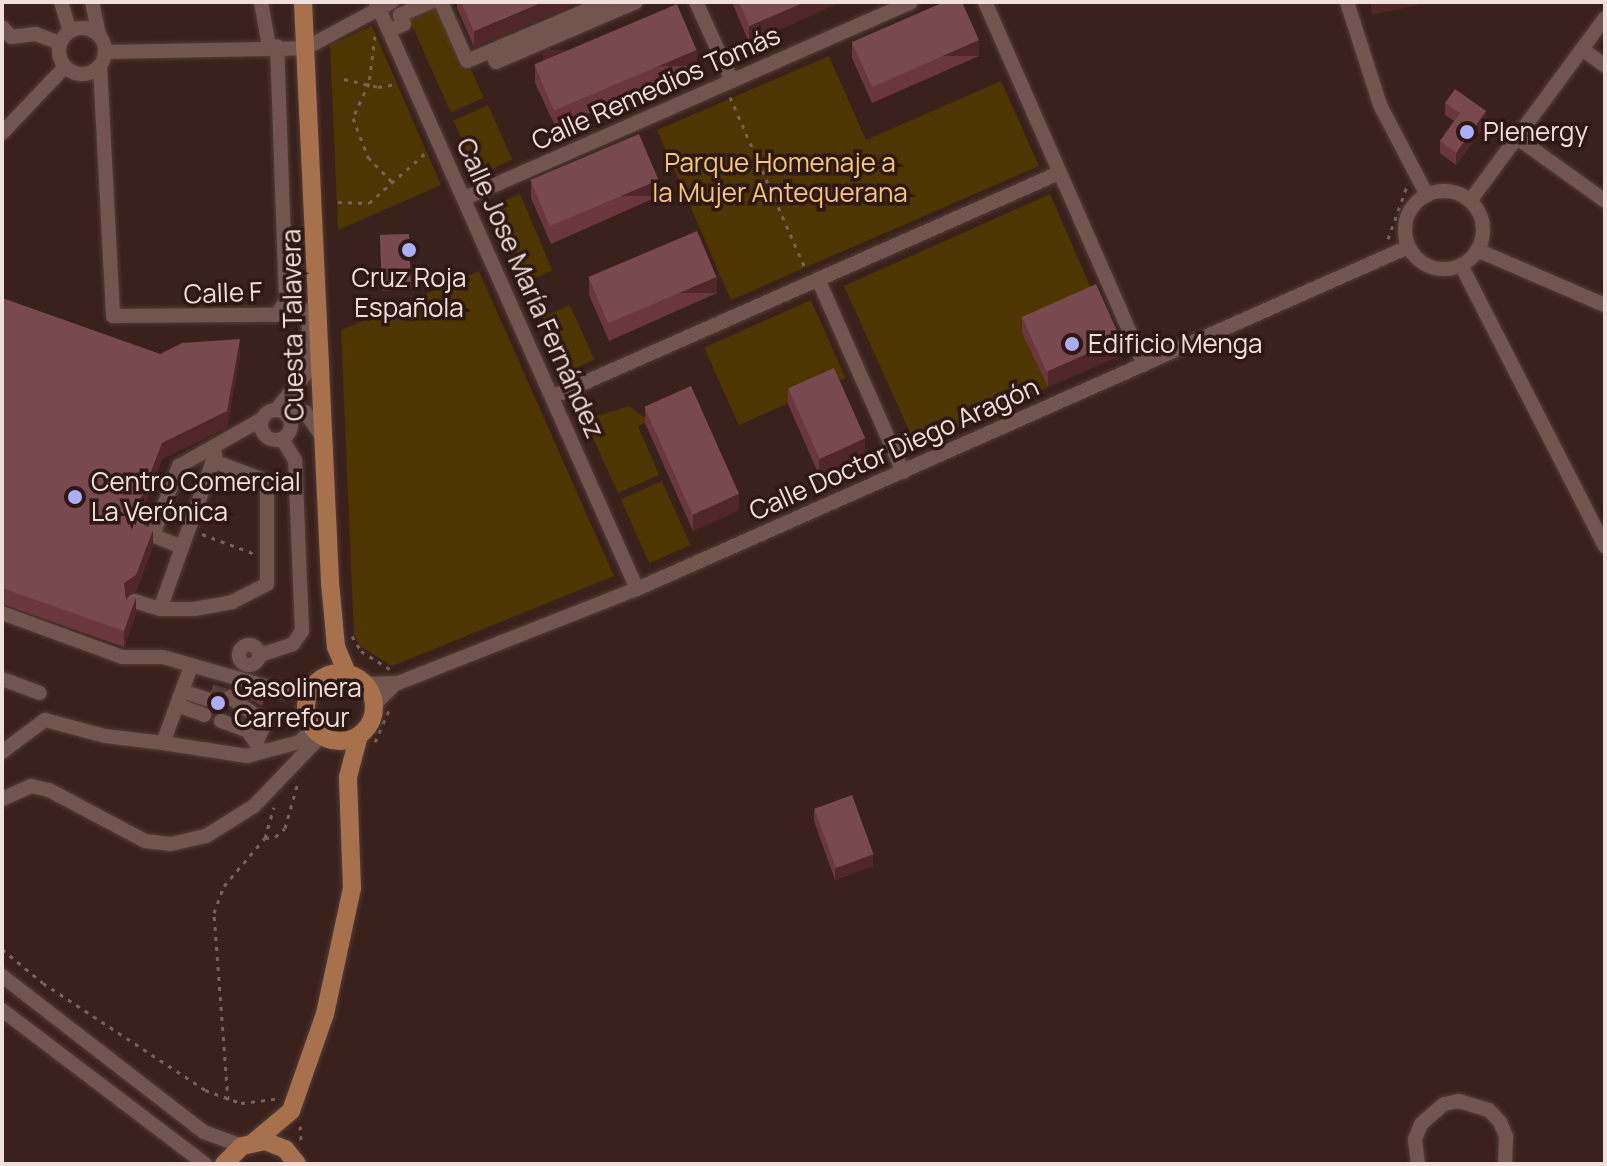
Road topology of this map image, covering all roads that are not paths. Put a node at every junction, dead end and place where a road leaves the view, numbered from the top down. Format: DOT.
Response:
graph roads {
  1 [pos="61,2"];
  2 [pos="92,2"];
  3 [pos="261,2"];
  4 [pos="303,2"];
  5 [pos="460,2"];
  6 [pos="606,2"];
  7 [pos="628,2"];
  8 [pos="636,2"];
  9 [pos="696,2"];
  10 [pos="911,2"];
  11 [pos="985,2"];
  12 [pos="1347,2"];
  13 [pos="383,4"];
  14 [pos="438,4"];
  15 [pos="1605,18"];
  16 [pos="567,25"];
  17 [pos="2,27"];
  18 [pos="391,30"];
  19 [pos="70,31"];
  20 [pos="99,35"];
  21 [pos="59,43"];
  22 [pos="273,46"];
  23 [pos="306,48"];
  24 [pos="1582,49"];
  25 [pos="103,59"];
  26 [pos="1605,66"];
  27 [pos="64,68"];
  28 [pos="728,82"];
  29 [pos="2,133"];
  30 [pos="1516,137"];
  31 [pos="1059,173"];
  32 [pos="1427,195"];
  33 [pos="465,198"];
  34 [pos="1470,201"];
  35 [pos="1605,201"];
  36 [pos="317,228"];
  37 [pos="1408,247"];
  38 [pos="1477,250"];
  39 [pos="1461,265"];
  40 [pos="815,280"];
  41 [pos="1605,305"];
  42 [pos="1144,365"];
  43 [pos="552,397"];
  44 [pos="282,413"];
  45 [pos="262,419"];
  46 [pos="236,437"];
  47 [pos="275,439"];
  48 [pos="322,439"];
  49 [pos="219,445"];
  50 [pos="213,461"];
  51 [pos="903,472"];
  52 [pos="1605,546"];
  53 [pos="182,547"];
  54 [pos="637,589"];
  55 [pos="134,601"];
  56 [pos="160,609"];
  57 [pos="2,613"];
  58 [pos="336,647"];
  59 [pos="259,656"];
  60 [pos="191,666"];
  61 [pos="347,673"];
  62 [pos="220,674"];
  63 [pos="2,679"];
  64 [pos="319,679"];
  65 [pos="366,684"];
  66 [pos="396,684"];
  67 [pos="264,688"];
  68 [pos="40,693"];
  69 [pos="182,693"];
  70 [pos="228,702"];
  71 [pos="374,705"];
  72 [pos="221,721"];
  73 [pos="321,735"];
  74 [pos="359,735"];
  75 [pos="163,743"];
  76 [pos="259,747"];
  77 [pos="2,752"];
  78 [pos="348,777"];
  79 [pos="2,799"];
  80 [pos="2,976"];
  81 [pos="2,1010"];
  82 [pos="285,1104"];
  83 [pos="248,1144"];
  84 [pos="295,1160"];
  85 [pos="205,1164"];
  86 [pos="224,1164"];
  87 [pos="1418,1164"];
  88 [pos="1505,1164"];
  1 -- 19 [label="street"];
  2 -- 20 [label="street"];
  3 -- 22 [label="street"];
  4 -- 23 [label="main road, Cuesta Talavera"];
  5 -- 14 [label="street"];
  6 -- 7 [label="street"];
  6 -- 16 [label="street"];
  8 -- 16 [label="street"];
  9 -- 28 [label="street"];
  10 -- 28 [label="street, Calle Remedios Tomás"];
  11 -- 31 [label="street"];
  12 -- 32 [label="street"];
  13 -- 18 [label="street, Calle Jose María Fernández"];
  13 -- 23 [label="street"];
  14 -- 16 [label="street"];
  14 -- 18 [label="street"];
  15 -- 24 [label="street"];
  17 -- 21 [label="street"];
  18 -- 33 [label="street, Calle Jose María Fernández"];
  19 -- 20 [label="street"];
  19 -- 21 [label="street"];
  20 -- 25 [label="street"];
  21 -- 27 [label="street"];
  22 -- 23 [label="street"];
  22 -- 25 [label="street"];
  22 -- 25 [label="street, Calle F"];
  23 -- 36 [label="main road, Cuesta Talavera"];
  24 -- 26 [label="street"];
  24 -- 30 [label="street"];
  25 -- 27 [label="street"];
  27 -- 29 [label="street"];
  28 -- 33 [label="street, Calle Remedios Tomás"];
  30 -- 34 [label="street"];
  30 -- 35 [label="street"];
  31 -- 40 [label="street"];
  31 -- 42 [label="street"];
  32 -- 34 [label="street"];
  32 -- 37 [label="street"];
  33 -- 43 [label="street, Calle Jose María Fernández"];
  34 -- 38 [label="street"];
  36 -- 44 [label="street"];
  36 -- 48 [label="main road, Cuesta Talavera"];
  37 -- 39 [label="street"];
  37 -- 42 [label="street, Calle Doctor Diego Aragón"];
  38 -- 39 [label="street"];
  38 -- 41 [label="street"];
  39 -- 52 [label="street"];
  40 -- 43 [label="street"];
  40 -- 51 [label="street"];
  42 -- 51 [label="street, Calle Doctor Diego Aragón"];
  43 -- 54 [label="street, Calle Jose María Fernández"];
  44 -- 45 [label="street"];
  44 -- 47 [label="street"];
  44 -- 48 [label="street"];
  45 -- 46 [label="street"];
  45 -- 47 [label="street"];
  46 -- 47 [label="street"];
  46 -- 49 [label="street"];
  47 -- 59 [label="street"];
  48 -- 58 [label="main road, Cuesta Talavera"];
  49 -- 50 [label="street"];
  49 -- 53 [label="street"];
  50 -- 53 [label="street"];
  50 -- 56 [label="street"];
  51 -- 54 [label="street, Calle Doctor Diego Aragón"];
  53 -- 56 [label="street"];
  54 -- 66 [label="street, Calle Doctor Diego Aragón"];
  55 -- 56 [label="street"];
  57 -- 60 [label="street"];
  58 -- 61 [label="main road, Cuesta Talavera"];
  58 -- 64 [label="main road, Cuesta Talavera"];
  59 -- 62 [label="street"];
  59 -- 67 [label="street"];
  60 -- 62 [label="street"];
  60 -- 69 [label="street"];
  61 -- 64 [label="main road"];
  61 -- 65 [label="main road"];
  62 -- 67 [label="street"];
  63 -- 68 [label="street"];
  64 -- 67 [label="street"];
  64 -- 73 [label="main road"];
  65 -- 66 [label="street, Calle Doctor Diego Aragón"];
  65 -- 71 [label="main road"];
  66 -- 71 [label="street, Calle Doctor Diego Aragón"];
  69 -- 69 [label="street"];
  69 -- 75 [label="street"];
  70 -- 76 [label="street"];
  71 -- 74 [label="main road"];
  72 -- 76 [label="street"];
  73 -- 74 [label="main road"];
  73 -- 76 [label="street"];
  73 -- 78 [label="main road"];
  73 -- 79 [label="street"];
  74 -- 78 [label="main road"];
  75 -- 76 [label="street"];
  75 -- 77 [label="street"];
  78 -- 82 [label="main road"];
  80 -- 83 [label="street"];
  81 -- 85 [label="street"];
  82 -- 83 [label="main road"];
  82 -- 84 [label="main road"];
  83 -- 84 [label="main road"];
  83 -- 86 [label="main road"];
  87 -- 88 [label="street"];
}
